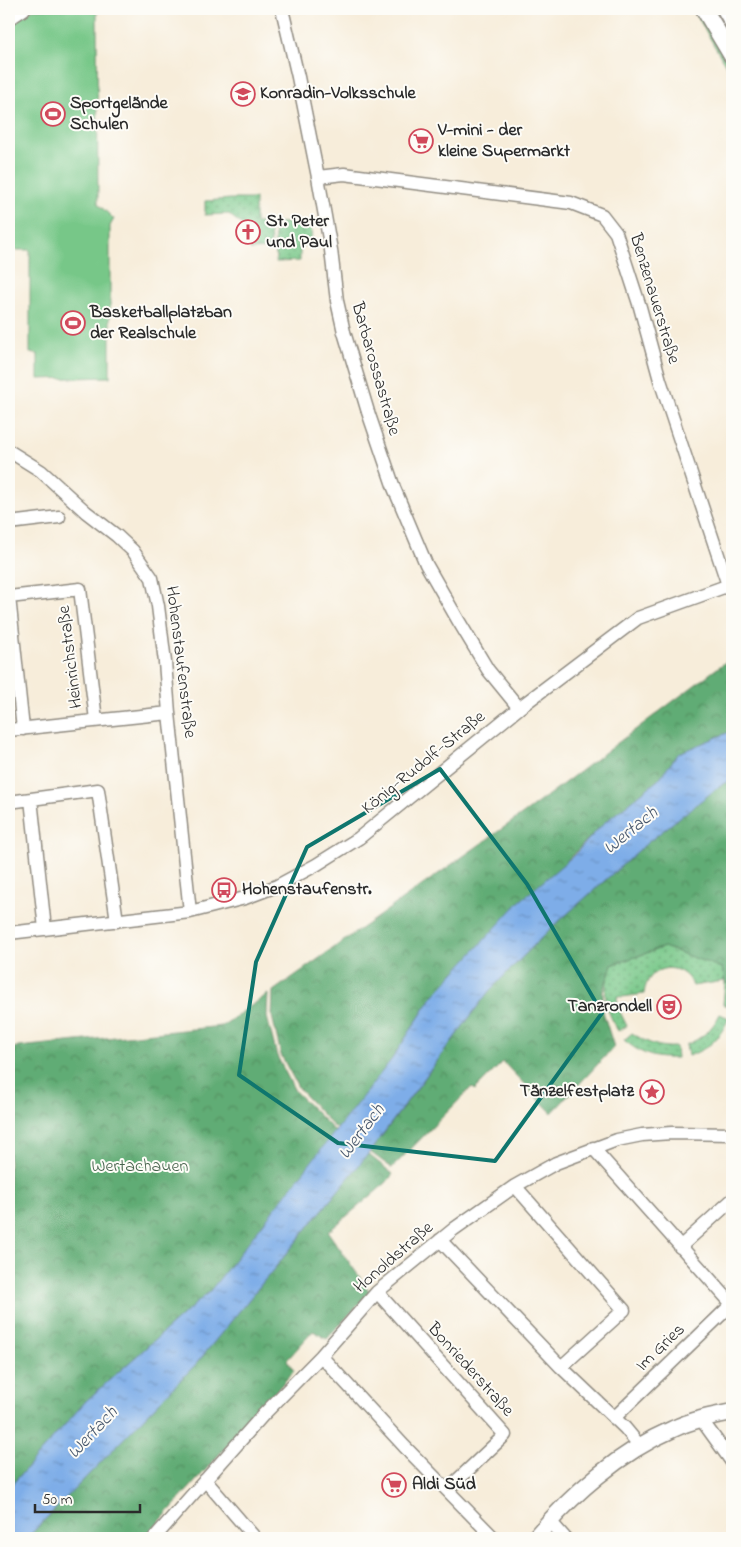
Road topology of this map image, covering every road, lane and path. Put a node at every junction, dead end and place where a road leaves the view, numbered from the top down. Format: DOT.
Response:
graph roads {
  1 [pos="24,9"];
  2 [pos="282,9"];
  3 [pos="704,9"];
  4 [pos="725,9"];
  5 [pos="9,19"];
  6 [pos="732,21"];
  7 [pos="732,56"];
  8 [pos="318,177"];
  9 [pos="9,451"];
  10 [pos="59,516"];
  11 [pos="9,523"];
  12 [pos="730,584"];
  13 [pos="9,597"];
  14 [pos="519,708"];
  15 [pos="169,713"];
  16 [pos="96,720"];
  17 [pos="23,729"];
  18 [pos="9,730"];
  19 [pos="31,799"];
  20 [pos="9,802"];
  21 [pos="190,912"];
  22 [pos="117,921"];
  23 [pos="44,929"];
  24 [pos="9,933"];
  25 [pos="732,1134"];
  26 [pos="592,1148"];
  27 [pos="515,1186"];
  28 [pos="732,1200"];
  29 [pos="440,1240"];
  30 [pos="680,1247"];
  31 [pos="377,1292"];
  32 [pos="732,1304"];
  33 [pos="320,1356"];
  34 [pos="561,1367"];
  35 [pos="732,1412"];
  36 [pos="614,1418"];
  37 [pos="701,1419"];
  38 [pos="640,1446"];
  39 [pos="732,1462"];
  40 [pos="205,1480"];
  41 [pos="447,1490"];
  42 [pos="550,1520"];
  43 [pos="154,1538"];
  44 [pos="256,1538"];
  45 [pos="494,1538"];
  46 [pos="535,1538"];
  47 [pos="565,1538"];
  1 -- 5 [label="street"];
  2 -- 8 [label="street, Barbarossastraße"];
  3 -- 7 [label="street"];
  4 -- 6 [label="street"];
  8 -- 12 [label="street, Benzenauerstraße"];
  8 -- 14 [label="street, Barbarossastraße"];
  9 -- 15 [label="street, Hohenstaufenstraße"];
  10 -- 11 [label="street"];
  12 -- 14 [label="street, König-Rudolf-Straße"];
  13 -- 16 [label="street, Heinrichstraße"];
  13 -- 17 [label="street"];
  14 -- 21 [label="street, König-Rudolf-Straße"];
  15 -- 16 [label="street, Heinrichstraße"];
  15 -- 21 [label="street, Hohenstaufenstraße"];
  16 -- 17 [label="street, Heinrichstraße"];
  17 -- 18 [label="street, Heinrichstraße"];
  19 -- 20 [label="street"];
  19 -- 22 [label="street"];
  19 -- 23 [label="street"];
  21 -- 22 [label="street, König-Rudolf-Straße"];
  22 -- 23 [label="street, König-Rudolf-Straße"];
  23 -- 24 [label="street, König-Rudolf-Straße"];
  25 -- 26 [label="street, Honoldstraße"];
  26 -- 27 [label="street, Honoldstraße"];
  26 -- 30 [label="street"];
  27 -- 29 [label="street, Honoldstraße"];
  27 -- 34 [label="street"];
  28 -- 30 [label="street"];
  29 -- 31 [label="street, Honoldstraße"];
  29 -- 34 [label="street"];
  30 -- 32 [label="street"];
  31 -- 33 [label="street, Honoldstraße"];
  31 -- 41 [label="street, Bonriederstraße"];
  32 -- 36 [label="street, Im Gries"];
  33 -- 40 [label="street, Honoldstraße"];
  33 -- 41 [label="street"];
  34 -- 36 [label="street"];
  35 -- 37 [label="street"];
  36 -- 38 [label="street"];
  37 -- 38 [label="street"];
  37 -- 39 [label="street"];
  38 -- 42 [label="street"];
  40 -- 43 [label="street, Honoldstraße"];
  40 -- 44 [label="street"];
  41 -- 45 [label="street"];
  42 -- 46 [label="street"];
  42 -- 47 [label="street"];
}
